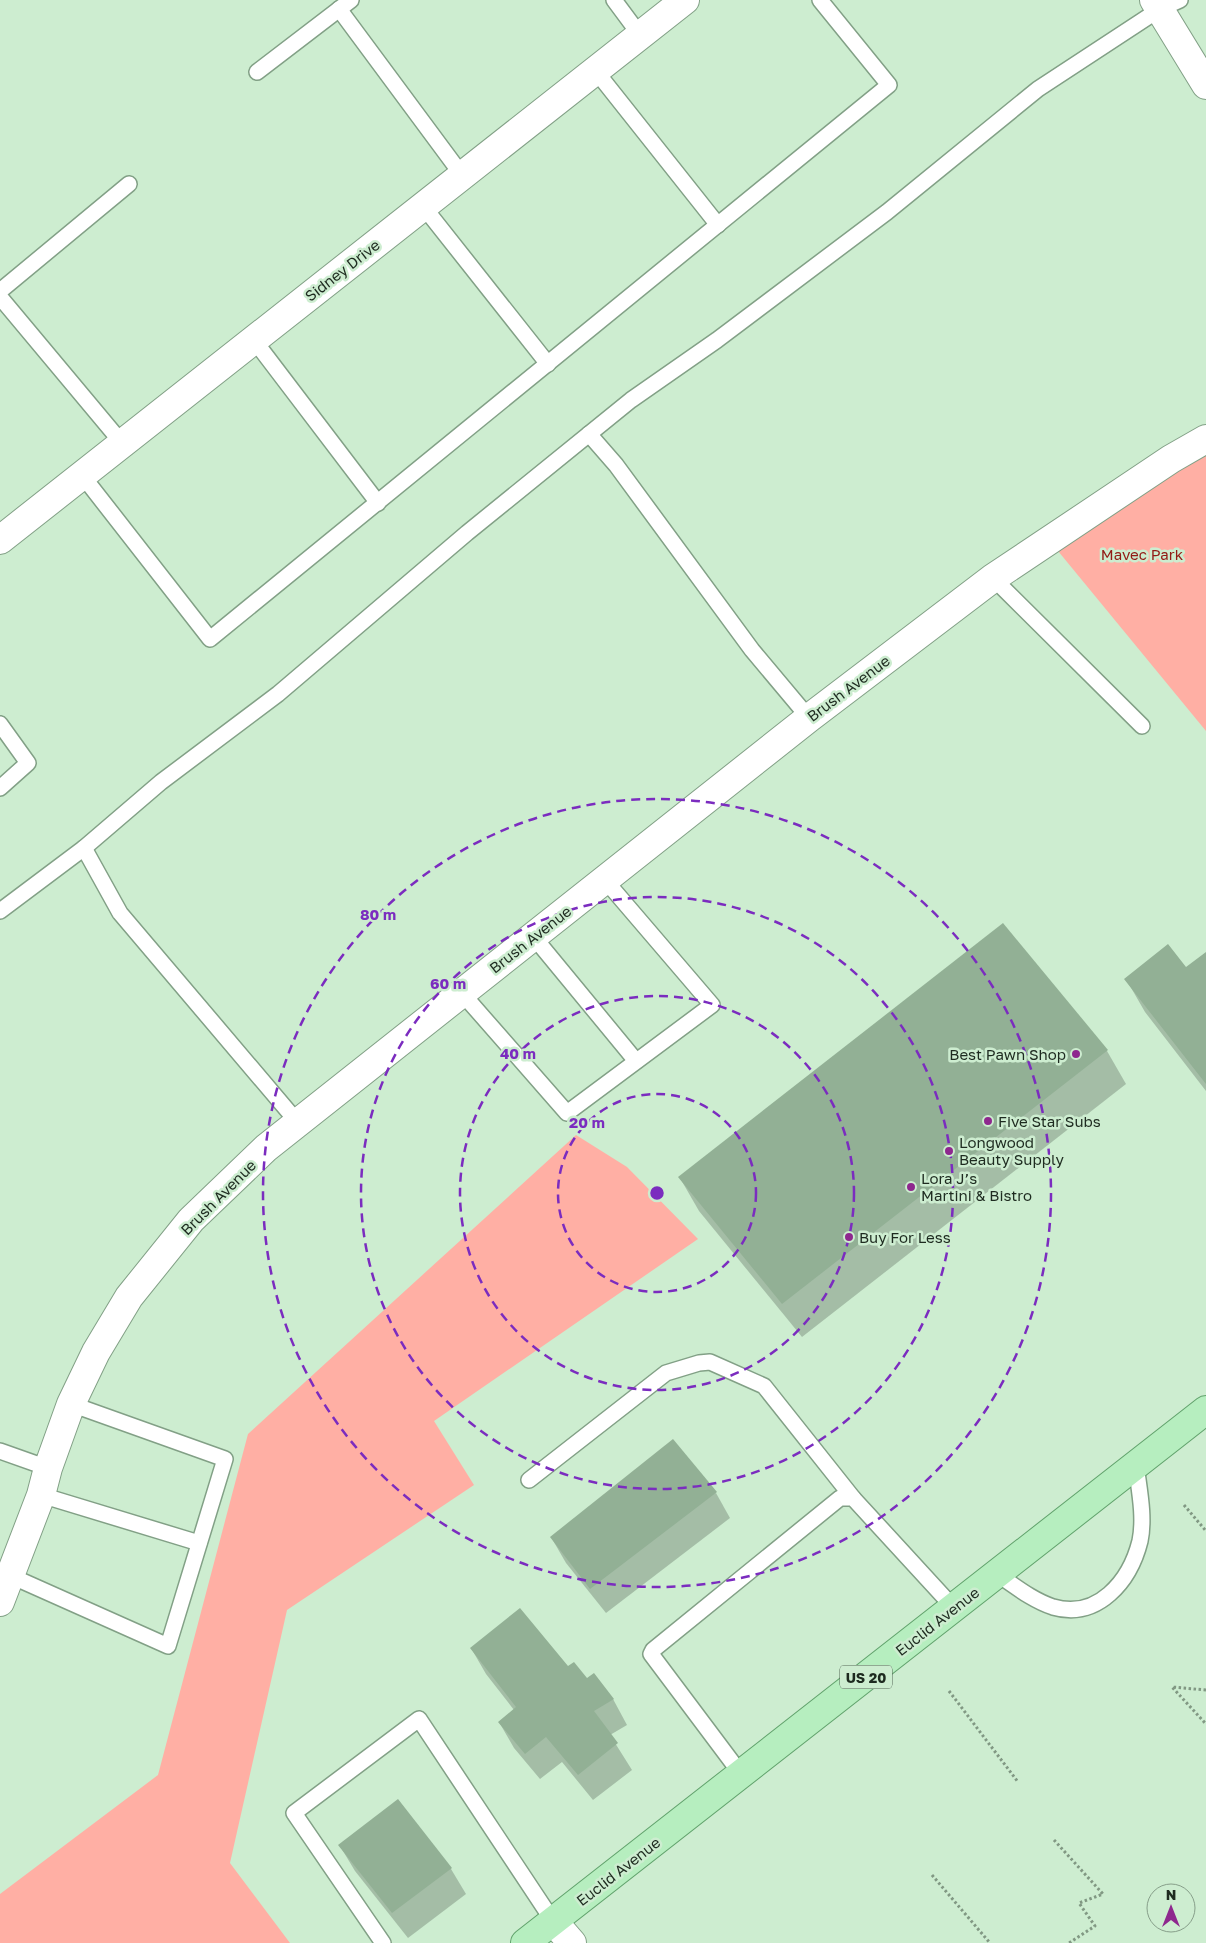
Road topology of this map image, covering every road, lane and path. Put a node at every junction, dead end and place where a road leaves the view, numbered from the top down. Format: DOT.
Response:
graph roads {
  1 [pos="351,0"];
  2 [pos="614,0"];
  3 [pos="685,0"];
  4 [pos="820,0"];
  5 [pos="1164,3"];
  6 [pos="339,9"];
  7 [pos="640,35"];
  8 [pos="595,70"];
  9 [pos="257,72"];
  10 [pos="1206,85"];
  11 [pos="462,175"];
  12 [pos="129,184"];
  13 [pos="423,206"];
  14 [pos="718,225"];
  15 [pos="0,291"];
  16 [pos="0,297"];
  17 [pos="254,340"];
  18 [pos="548,364"];
  19 [pos="589,434"];
  20 [pos="1206,439"];
  21 [pos="122,443"];
  22 [pos="82,475"];
  23 [pos="378,502"];
  24 [pos="0,540"];
  25 [pos="993,578"];
  26 [pos="809,718"];
  27 [pos="0,724"];
  28 [pos="1142,726"];
  29 [pos="0,788"];
  30 [pos="84,848"];
  31 [pos="606,880"];
  32 [pos="0,911"];
  33 [pos="533,936"];
  34 [pos="461,992"];
  35 [pos="636,1061"];
  36 [pos="298,1124"];
  37 [pos="71,1404"];
  38 [pos="1206,1410"];
  39 [pos="0,1451"];
  40 [pos="1136,1465"];
  41 [pos="48,1468"];
  42 [pos="529,1480"];
  43 [pos="41,1495"];
  44 [pos="853,1498"];
  45 [pos="1184,1505"];
  46 [pos="1206,1532"];
  47 [pos="199,1543"];
  48 [pos="998,1574"];
  49 [pos="11,1576"];
  50 [pos="0,1602"];
  51 [pos="954,1608"];
  52 [pos="1206,1690"];
  53 [pos="949,1691"];
  54 [pos="1206,1724"];
  55 [pos="742,1774"];
  56 [pos="1018,1782"];
  57 [pos="1054,1840"];
  58 [pos="932,1875"];
  59 [pos="553,1921"];
  60 [pos="384,1943"];
  61 [pos="525,1943"];
  62 [pos="572,1943"];
  63 [pos="990,1943"];
  64 [pos="1070,1943"];
  1 -- 6 [label="lane"];
  2 -- 7 [label="lane"];
  3 -- 7 [label="street, Sidney Drive"];
  4 -- 14 [label="lane"];
  5 -- 10 [label="street"];
  5 -- 19 [label="lane"];
  6 -- 9 [label="lane"];
  6 -- 11 [label="lane"];
  7 -- 8 [label="street, Sidney Drive"];
  8 -- 11 [label="street, Sidney Drive"];
  8 -- 14 [label="lane"];
  11 -- 13 [label="street, Sidney Drive"];
  12 -- 15 [label="lane"];
  13 -- 17 [label="street, Sidney Drive"];
  13 -- 18 [label="lane"];
  14 -- 18 [label="lane"];
  16 -- 21 [label="lane"];
  17 -- 21 [label="street, Sidney Drive"];
  17 -- 23 [label="lane"];
  18 -- 23 [label="lane"];
  19 -- 26 [label="lane"];
  19 -- 30 [label="lane"];
  20 -- 25 [label="street, Brush Avenue"];
  21 -- 22 [label="street, Sidney Drive"];
  22 -- 23 [label="lane"];
  22 -- 24 [label="street, Sidney Drive"];
  25 -- 26 [label="street, Brush Avenue"];
  25 -- 28 [label="lane"];
  26 -- 31 [label="street, Brush Avenue"];
  27 -- 29 [label="lane"];
  30 -- 32 [label="lane"];
  30 -- 36 [label="lane"];
  31 -- 33 [label="street, Brush Avenue"];
  31 -- 35 [label="lane"];
  33 -- 34 [label="street, Brush Avenue"];
  33 -- 35 [label="lane"];
  34 -- 35 [label="lane"];
  34 -- 36 [label="street, Brush Avenue"];
  36 -- 37 [label="street, Brush Avenue"];
  37 -- 41 [label="street, Brush Avenue"];
  37 -- 47 [label="lane"];
  38 -- 40 [label="main road, Euclid Avenue / US 20"];
  39 -- 41 [label="lane"];
  40 -- 48 [label="main road, Euclid Avenue / US 20"];
  40 -- 48 [label="lane"];
  41 -- 43 [label="street, Brush Avenue"];
  42 -- 44 [label="lane"];
  43 -- 47 [label="lane"];
  43 -- 49 [label="street, Brush Avenue"];
  44 -- 51 [label="lane"];
  44 -- 55 [label="lane"];
  45 -- 46 [label="path"];
  47 -- 49 [label="lane"];
  48 -- 51 [label="main road, Euclid Avenue / US 20"];
  49 -- 50 [label="street, Brush Avenue"];
  51 -- 55 [label="main road, Euclid Avenue / US 20"];
  52 -- 54 [label="path"];
  53 -- 56 [label="path"];
  55 -- 59 [label="main road, Euclid Avenue / US 20"];
  57 -- 64 [label="path"];
  58 -- 63 [label="path"];
  59 -- 60 [label="lane"];
  59 -- 61 [label="main road, Euclid Avenue / US 20"];
  59 -- 62 [label="street"];
}
